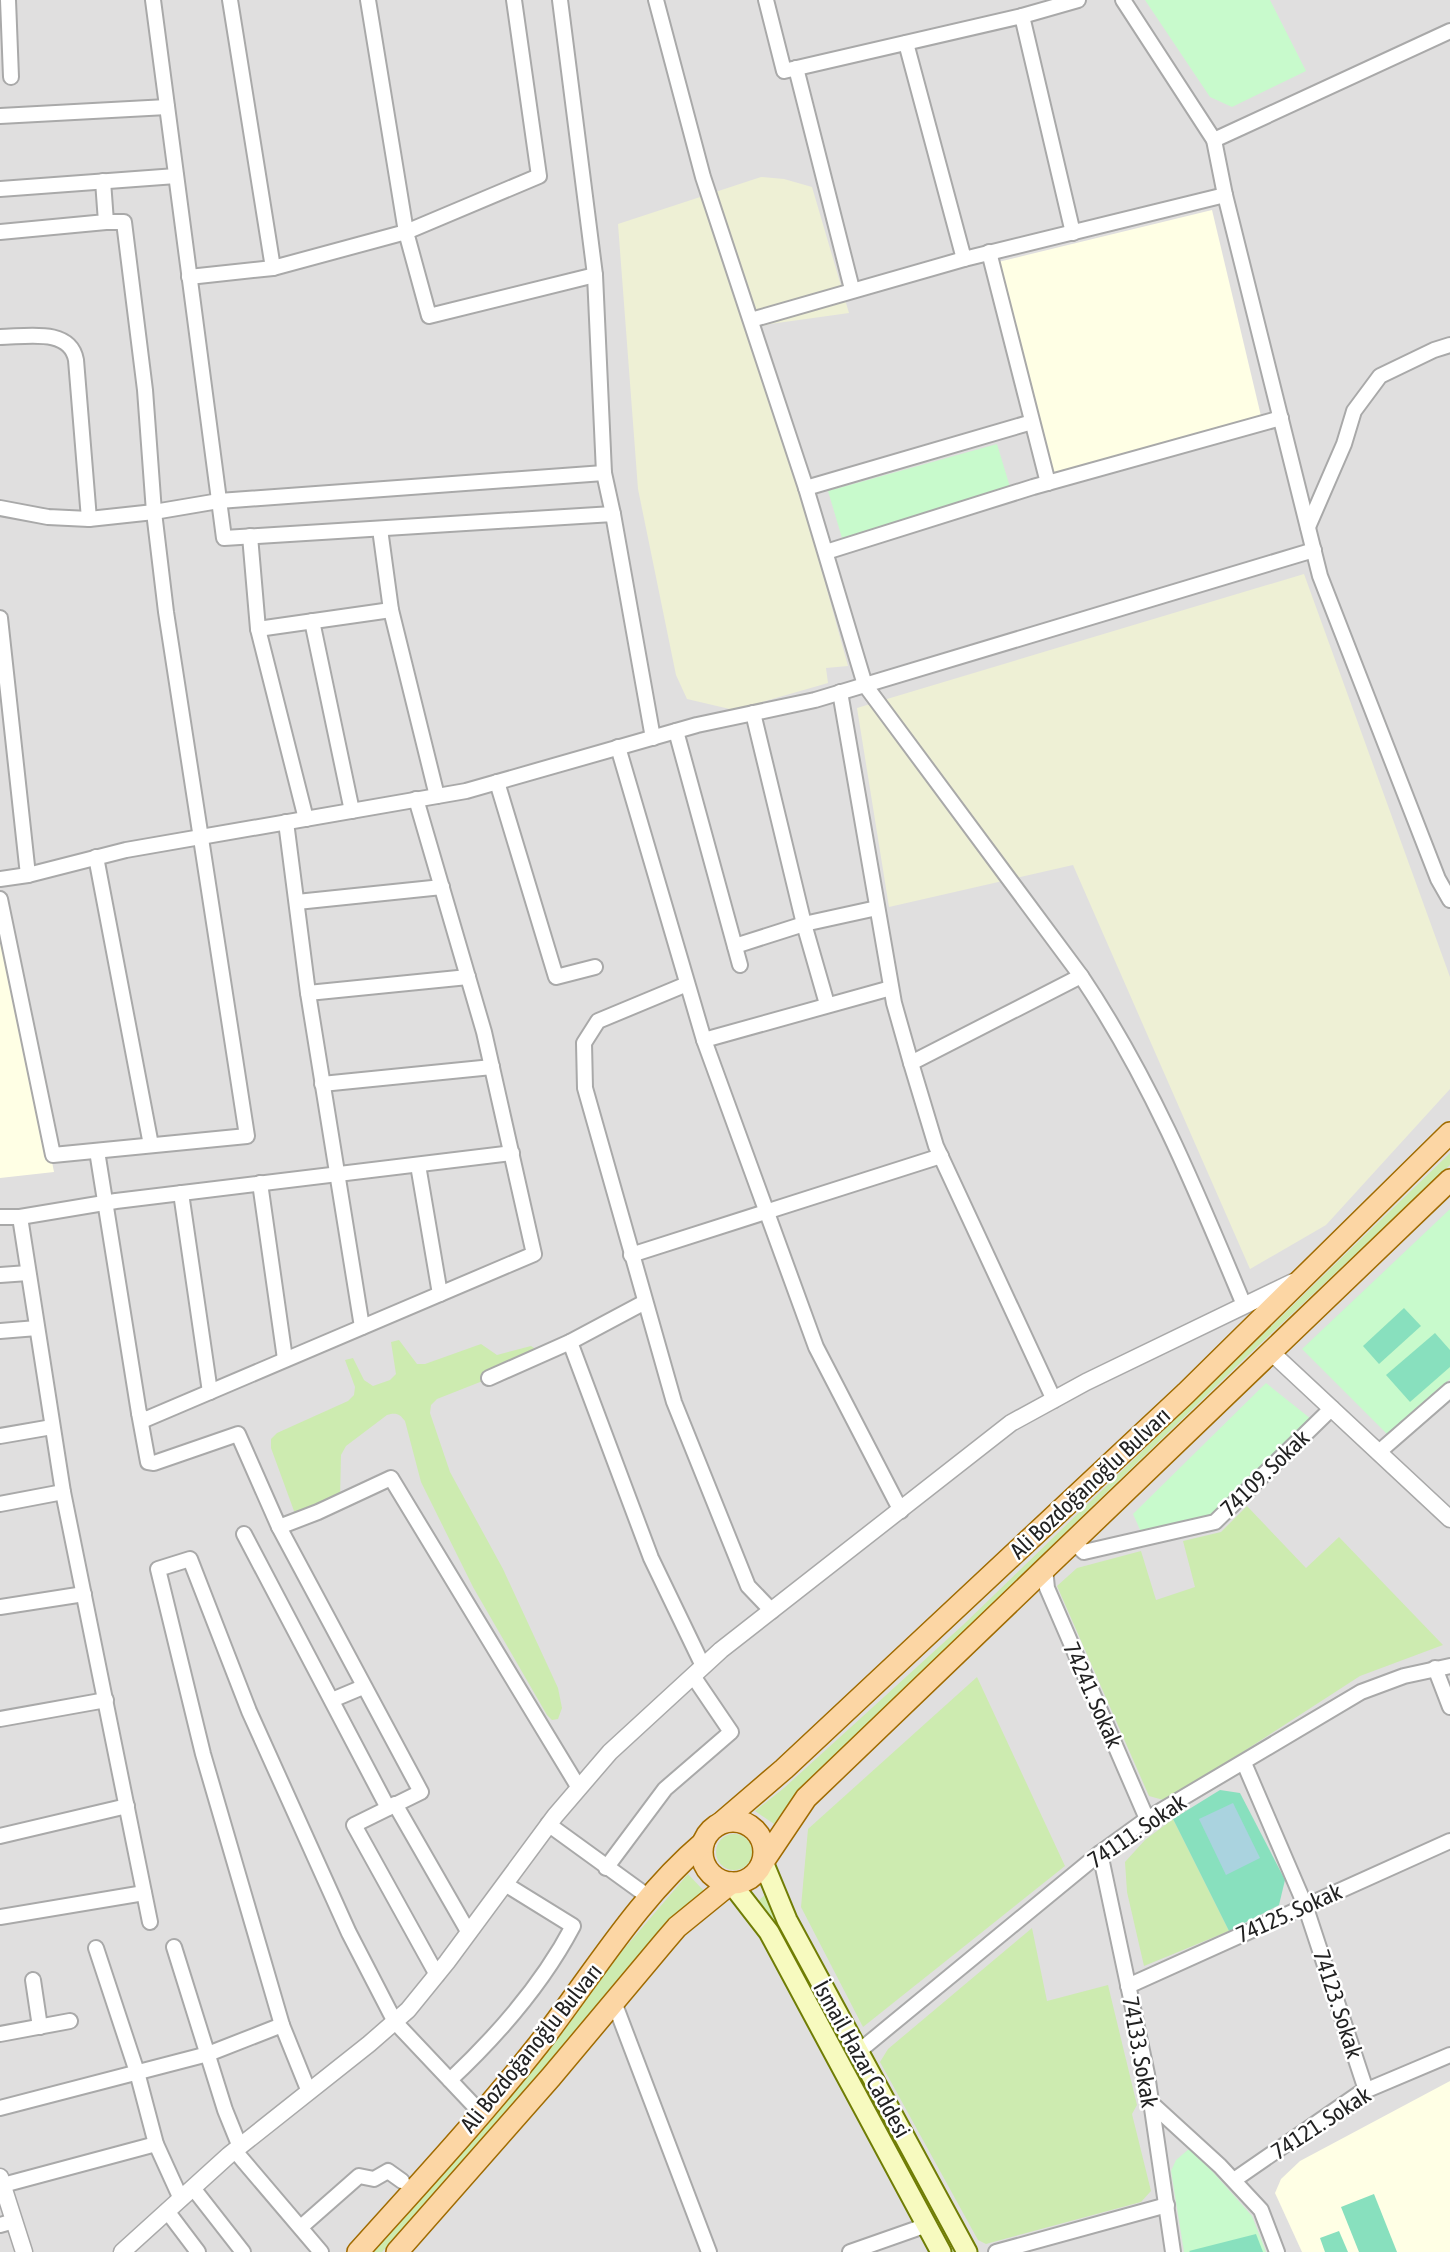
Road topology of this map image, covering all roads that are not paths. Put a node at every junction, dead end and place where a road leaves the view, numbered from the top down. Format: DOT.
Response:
graph roads {
  1 [pos="8,0"];
  2 [pos="153,0"];
  3 [pos="230,0"];
  4 [pos="368,0"];
  5 [pos="513,0"];
  6 [pos="560,0"];
  7 [pos="656,0"];
  8 [pos="766,0"];
  9 [pos="1078,0"];
  10 [pos="1123,0"];
  11 [pos="1022,16"];
  12 [pos="1450,31"];
  13 [pos="906,43"];
  14 [pos="796,68"];
  15 [pos="11,77"];
  16 [pos="167,107"];
  17 [pos="0,117"];
  18 [pos="1214,140"];
  19 [pos="176,176"];
  20 [pos="103,181"];
  21 [pos="0,189"];
  22 [pos="1225,195"];
  23 [pos="106,222"];
  24 [pos="0,232"];
  25 [pos="406,232"];
  26 [pos="1073,233"];
  27 [pos="989,252"];
  28 [pos="964,259"];
  29 [pos="273,268"];
  30 [pos="595,275"];
  31 [pos="189,277"];
  32 [pos="852,289"];
  33 [pos="751,320"];
  34 [pos="0,337"];
  35 [pos="1450,345"];
  36 [pos="1281,418"];
  37 [pos="1032,422"];
  38 [pos="604,473"];
  39 [pos="1048,483"];
  40 [pos="806,488"];
  41 [pos="219,501"];
  42 [pos="0,508"];
  43 [pos="154,512"];
  44 [pos="613,514"];
  45 [pos="89,519"];
  46 [pos="1308,527"];
  47 [pos="380,529"];
  48 [pos="250,536"];
  49 [pos="1314,550"];
  50 [pos="826,551"];
  51 [pos="391,610"];
  52 [pos="0,618"];
  53 [pos="312,621"];
  54 [pos="258,629"];
  55 [pos="4,685"];
  56 [pos="865,685"];
  57 [pos="841,692"];
  58 [pos="753,713"];
  59 [pos="676,731"];
  60 [pos="653,738"];
  61 [pos="618,747"];
  62 [pos="497,782"];
  63 [pos="437,796"];
  64 [pos="416,799"];
  65 [pos="352,811"];
  66 [pos="306,819"];
  67 [pos="286,822"];
  68 [pos="201,837"];
  69 [pos="96,857"];
  70 [pos="28,875"];
  71 [pos="0,879"];
  72 [pos="442,887"];
  73 [pos="0,899"];
  74 [pos="1450,900"];
  75 [pos="297,902"];
  76 [pos="877,908"];
  77 [pos="804,924"];
  78 [pos="735,946"];
  79 [pos="740,965"];
  80 [pos="595,967"];
  81 [pos="1081,976"];
  82 [pos="468,977"];
  83 [pos="687,984"];
  84 [pos="891,988"];
  85 [pos="308,993"];
  86 [pos="827,1004"];
  87 [pos="704,1040"];
  88 [pos="911,1063"];
  89 [pos="492,1068"];
  90 [pos="322,1084"];
  91 [pos="1450,1133"];
  92 [pos="150,1145"];
  93 [pos="97,1151"];
  94 [pos="512,1153"];
  95 [pos="941,1156"];
  96 [pos="418,1165"];
  97 [pos="336,1174"];
  98 [pos="1450,1180"];
  99 [pos="260,1184"];
  100 [pos="181,1193"];
  101 [pos="105,1202"];
  102 [pos="766,1210"];
  103 [pos="0,1217"];
  104 [pos="20,1217"];
  105 [pos="631,1255"];
  106 [pos="28,1273"];
  107 [pos="0,1275"];
  108 [pos="1304,1276"];
  109 [pos="440,1294"];
  110 [pos="645,1302"];
  111 [pos="1244,1305"];
  112 [pos="362,1327"];
  113 [pos="37,1328"];
  114 [pos="0,1331"];
  115 [pos="570,1342"];
  116 [pos="1271,1352"];
  117 [pos="285,1359"];
  118 [pos="489,1378"];
  119 [pos="1450,1390"];
  120 [pos="209,1392"];
  121 [pos="1054,1399"];
  122 [pos="1332,1408"];
  123 [pos="139,1413"];
  124 [pos="52,1427"];
  125 [pos="0,1436"];
  126 [pos="1380,1451"];
  127 [pos="63,1492"];
  128 [pos="0,1504"];
  129 [pos="901,1511"];
  130 [pos="1450,1519"];
  131 [pos="279,1527"];
  132 [pos="244,1534"];
  133 [pos="1073,1542"];
  134 [pos="1045,1569"];
  135 [pos="84,1594"];
  136 [pos="0,1608"];
  137 [pos="772,1611"];
  138 [pos="1443,1667"];
  139 [pos="698,1671"];
  140 [pos="363,1687"];
  141 [pos="106,1700"];
  142 [pos="332,1700"];
  143 [pos="1450,1706"];
  144 [pos="0,1719"];
  145 [pos="1244,1763"];
  146 [pos="579,1788"];
  147 [pos="127,1806"];
  148 [pos="392,1806"];
  149 [pos="1147,1819"];
  150 [pos="720,1823"];
  151 [pos="548,1824"];
  152 [pos="0,1836"];
  153 [pos="1450,1841"];
  154 [pos="703,1843"];
  155 [pos="1100,1853"];
  156 [pos="763,1862"];
  157 [pos="606,1867"];
  158 [pos="731,1883"];
  159 [pos="505,1884"];
  160 [pos="144,1893"];
  161 [pos="650,1898"];
  162 [pos="1305,1905"];
  163 [pos="0,1917"];
  164 [pos="150,1922"];
  165 [pos="469,1933"];
  166 [pos="174,1947"];
  167 [pos="96,1948"];
  168 [pos="437,1975"];
  169 [pos="33,1980"];
  170 [pos="1128,1986"];
  171 [pos="614,2002"];
  172 [pos="70,2021"];
  173 [pos="395,2022"];
  174 [pos="282,2025"];
  175 [pos="40,2026"];
  176 [pos="0,2034"];
  177 [pos="858,2052"];
  178 [pos="208,2054"];
  179 [pos="1450,2055"];
  180 [pos="136,2072"];
  181 [pos="450,2080"];
  182 [pos="1366,2090"];
  183 [pos="309,2092"];
  184 [pos="1150,2103"];
  185 [pos="0,2108"];
  186 [pos="480,2112"];
  187 [pos="156,2144"];
  188 [pos="237,2149"];
  189 [pos="1234,2180"];
  190 [pos="1,2181"];
  191 [pos="402,2181"];
  192 [pos="187,2193"];
  193 [pos="1167,2205"];
  194 [pos="167,2211"];
  195 [pos="7,2223"];
  196 [pos="927,2225"];
  197 [pos="301,2227"];
  198 [pos="23,2252"];
  199 [pos="122,2252"];
  200 [pos="198,2252"];
  201 [pos="243,2252"];
  202 [pos="321,2252"];
  203 [pos="358,2252"];
  204 [pos="397,2252"];
  205 [pos="709,2252"];
  206 [pos="850,2252"];
  207 [pos="941,2252"];
  208 [pos="967,2252"];
  209 [pos="996,2252"];
  210 [pos="1173,2252"];
  211 [pos="1277,2252"];
  1 -- 15 [label="street"];
  2 -- 16 [label="street"];
  3 -- 29 [label="street"];
  4 -- 25 [label="street"];
  5 -- 25 [label="street"];
  6 -- 30 [label="street"];
  7 -- 33 [label="street"];
  8 -- 14 [label="street"];
  9 -- 11 [label="street"];
  10 -- 18 [label="street"];
  11 -- 13 [label="street"];
  11 -- 26 [label="street"];
  12 -- 18 [label="street"];
  13 -- 14 [label="street"];
  13 -- 28 [label="street"];
  14 -- 32 [label="street"];
  16 -- 17 [label="street"];
  16 -- 19 [label="street"];
  18 -- 22 [label="street"];
  19 -- 20 [label="street"];
  19 -- 31 [label="street"];
  20 -- 21 [label="street"];
  20 -- 23 [label="street"];
  22 -- 26 [label="street"];
  22 -- 36 [label="street"];
  23 -- 24 [label="street"];
  23 -- 43 [label="street"];
  25 -- 29 [label="street"];
  25 -- 30 [label="street"];
  26 -- 27 [label="street"];
  27 -- 28 [label="street"];
  27 -- 37 [label="street"];
  28 -- 32 [label="street"];
  29 -- 31 [label="street"];
  30 -- 38 [label="street"];
  31 -- 41 [label="street"];
  32 -- 33 [label="street"];
  33 -- 40 [label="street"];
  34 -- 45 [label="street"];
  35 -- 46 [label="street"];
  36 -- 39 [label="street"];
  36 -- 46 [label="street"];
  37 -- 39 [label="street"];
  37 -- 40 [label="street"];
  38 -- 41 [label="street"];
  38 -- 44 [label="street"];
  39 -- 50 [label="street"];
  40 -- 50 [label="street"];
  41 -- 43 [label="street"];
  41 -- 48 [label="street"];
  42 -- 45 [label="street"];
  43 -- 45 [label="street"];
  43 -- 68 [label="street"];
  44 -- 47 [label="street"];
  44 -- 60 [label="street"];
  46 -- 49 [label="street"];
  47 -- 48 [label="street"];
  47 -- 51 [label="street"];
  48 -- 54 [label="street"];
  49 -- 56 [label="street"];
  49 -- 74 [label="street"];
  50 -- 56 [label="street"];
  51 -- 53 [label="street"];
  51 -- 63 [label="street"];
  52 -- 55 [label="street"];
  53 -- 54 [label="street"];
  53 -- 65 [label="street"];
  54 -- 66 [label="street"];
  55 -- 70 [label="street"];
  56 -- 57 [label="street"];
  56 -- 81 [label="street"];
  57 -- 58 [label="street"];
  57 -- 76 [label="street"];
  58 -- 59 [label="street"];
  58 -- 77 [label="street"];
  59 -- 60 [label="street"];
  59 -- 78 [label="street"];
  60 -- 61 [label="street"];
  61 -- 62 [label="street"];
  61 -- 83 [label="street"];
  62 -- 63 [label="street"];
  62 -- 80 [label="street"];
  63 -- 64 [label="street"];
  64 -- 65 [label="street"];
  64 -- 72 [label="street"];
  65 -- 66 [label="street"];
  66 -- 67 [label="street"];
  67 -- 68 [label="street"];
  67 -- 75 [label="street"];
  68 -- 69 [label="street"];
  68 -- 92 [label="street"];
  69 -- 70 [label="street"];
  69 -- 92 [label="street"];
  70 -- 71 [label="street"];
  72 -- 75 [label="street"];
  72 -- 82 [label="street"];
  73 -- 93 [label="street"];
  75 -- 85 [label="street"];
  76 -- 77 [label="street"];
  76 -- 84 [label="street"];
  77 -- 78 [label="street"];
  77 -- 86 [label="street"];
  78 -- 79 [label="street"];
  81 -- 88 [label="street"];
  81 -- 111 [label="street"];
  82 -- 85 [label="street"];
  82 -- 89 [label="street"];
  83 -- 87 [label="street"];
  83 -- 105 [label="street"];
  84 -- 86 [label="street"];
  84 -- 88 [label="street"];
  85 -- 90 [label="street"];
  86 -- 87 [label="street"];
  87 -- 102 [label="street"];
  88 -- 95 [label="street"];
  89 -- 90 [label="street"];
  89 -- 94 [label="street"];
  90 -- 97 [label="street"];
  91 -- 108 [label="main road, Ali Bozdoğanoğlu Bulvarı"];
  92 -- 93 [label="street"];
  93 -- 101 [label="street"];
  94 -- 96 [label="street"];
  94 -- 109 [label="street"];
  95 -- 102 [label="street"];
  95 -- 121 [label="street"];
  96 -- 97 [label="street"];
  96 -- 109 [label="street"];
  97 -- 99 [label="street"];
  97 -- 112 [label="street"];
  98 -- 116 [label="main road, Ali Bozdoğanoğlu Bulvarı"];
  99 -- 100 [label="street"];
  99 -- 117 [label="street"];
  100 -- 101 [label="street"];
  100 -- 120 [label="street"];
  101 -- 104 [label="street"];
  101 -- 123 [label="street"];
  102 -- 105 [label="street"];
  102 -- 129 [label="street"];
  103 -- 104 [label="street"];
  104 -- 106 [label="street"];
  105 -- 110 [label="street"];
  106 -- 107 [label="street"];
  106 -- 113 [label="street"];
  108 -- 111 [label="street"];
  108 -- 150 [label="main road, Ali Bozdoğanoğlu Bulvarı"];
  109 -- 112 [label="street"];
  110 -- 115 [label="street"];
  110 -- 137 [label="street"];
  111 -- 121 [label="street"];
  112 -- 117 [label="street"];
  113 -- 114 [label="street"];
  113 -- 124 [label="street"];
  115 -- 118 [label="street"];
  115 -- 139 [label="street"];
  116 -- 122 [label="street"];
  116 -- 133 [label="main road, Ali Bozdoğanoğlu Bulvarı"];
  117 -- 120 [label="street"];
  119 -- 126 [label="street"];
  120 -- 123 [label="street"];
  121 -- 129 [label="street"];
  122 -- 126 [label="street"];
  122 -- 133 [label="street, 74109. Sokak"];
  123 -- 131 [label="street"];
  124 -- 125 [label="street"];
  124 -- 127 [label="street"];
  126 -- 130 [label="street"];
  127 -- 128 [label="street"];
  127 -- 135 [label="street"];
  129 -- 137 [label="street"];
  131 -- 140 [label="street"];
  131 -- 146 [label="street"];
  132 -- 142 [label="street"];
  133 -- 134 [label="main road, Ali Bozdoğanoğlu Bulvarı"];
  134 -- 149 [label="street, 74241. Sokak"];
  134 -- 156 [label="main road, Ali Bozdoğanoğlu Bulvarı"];
  135 -- 136 [label="street"];
  135 -- 141 [label="street"];
  137 -- 139 [label="street"];
  138 -- 143 [label="street"];
  138 -- 145 [label="street, 74111. Sokak"];
  139 -- 146 [label="street"];
  139 -- 157 [label="street"];
  140 -- 142 [label="street"];
  140 -- 148 [label="street"];
  141 -- 144 [label="street"];
  141 -- 147 [label="street"];
  142 -- 148 [label="street"];
  145 -- 149 [label="street, 74111. Sokak"];
  145 -- 162 [label="street, 74123. Sokak"];
  146 -- 151 [label="street"];
  147 -- 152 [label="street"];
  147 -- 160 [label="street"];
  148 -- 165 [label="street"];
  148 -- 168 [label="street"];
  149 -- 155 [label="street, 74111. Sokak"];
  150 -- 154 [label="main road"];
  150 -- 156 [label="main road"];
  151 -- 157 [label="street"];
  151 -- 159 [label="street"];
  153 -- 162 [label="street, 74125. Sokak"];
  154 -- 158 [label="main road"];
  154 -- 161 [label="main road, Ali Bozdoğanoğlu Bulvarı"];
  155 -- 170 [label="street, 74133. Sokak"];
  155 -- 177 [label="street, 74111. Sokak"];
  156 -- 158 [label="main road"];
  156 -- 177 [label="main road, İsmail Hazar Caddesi"];
  157 -- 161 [label="street"];
  158 -- 171 [label="main road, Ali Bozdoğanoğlu Bulvarı"];
  158 -- 196 [label="main road, İsmail Hazar Caddesi"];
  159 -- 165 [label="street"];
  159 -- 181 [label="street"];
  160 -- 163 [label="street"];
  160 -- 164 [label="street"];
  161 -- 186 [label="main road, Ali Bozdoğanoğlu Bulvarı"];
  162 -- 170 [label="street, 74125. Sokak"];
  162 -- 182 [label="street, 74123. Sokak"];
  165 -- 168 [label="street"];
  166 -- 178 [label="street"];
  167 -- 180 [label="street"];
  168 -- 173 [label="street"];
  169 -- 175 [label="street"];
  170 -- 184 [label="street, 74133. Sokak"];
  171 -- 204 [label="main road, Ali Bozdoğanoğlu Bulvarı"];
  171 -- 205 [label="street"];
  172 -- 175 [label="street"];
  173 -- 174 [label="street"];
  173 -- 181 [label="street"];
  173 -- 183 [label="street"];
  174 -- 178 [label="street"];
  174 -- 183 [label="street"];
  175 -- 176 [label="street"];
  177 -- 208 [label="main road, İsmail Hazar Caddesi"];
  178 -- 180 [label="street"];
  178 -- 188 [label="street"];
  179 -- 182 [label="street, 74121. Sokak"];
  180 -- 185 [label="street"];
  180 -- 187 [label="street"];
  181 -- 186 [label="street"];
  182 -- 189 [label="street, 74121. Sokak"];
  183 -- 188 [label="street"];
  184 -- 189 [label="street"];
  184 -- 193 [label="street, 74133. Sokak"];
  186 -- 203 [label="main road, Ali Bozdoğanoğlu Bulvarı"];
  187 -- 190 [label="street"];
  187 -- 192 [label="street"];
  188 -- 192 [label="street"];
  188 -- 197 [label="street"];
  189 -- 211 [label="street"];
  190 -- 195 [label="street"];
  191 -- 197 [label="street"];
  192 -- 194 [label="street"];
  192 -- 201 [label="street"];
  193 -- 209 [label="street"];
  193 -- 210 [label="street, 74133. Sokak"];
  194 -- 199 [label="street"];
  194 -- 200 [label="street"];
  195 -- 198 [label="street"];
  196 -- 206 [label="street"];
  196 -- 207 [label="main road, İsmail Hazar Caddesi"];
  197 -- 202 [label="street"];
}
